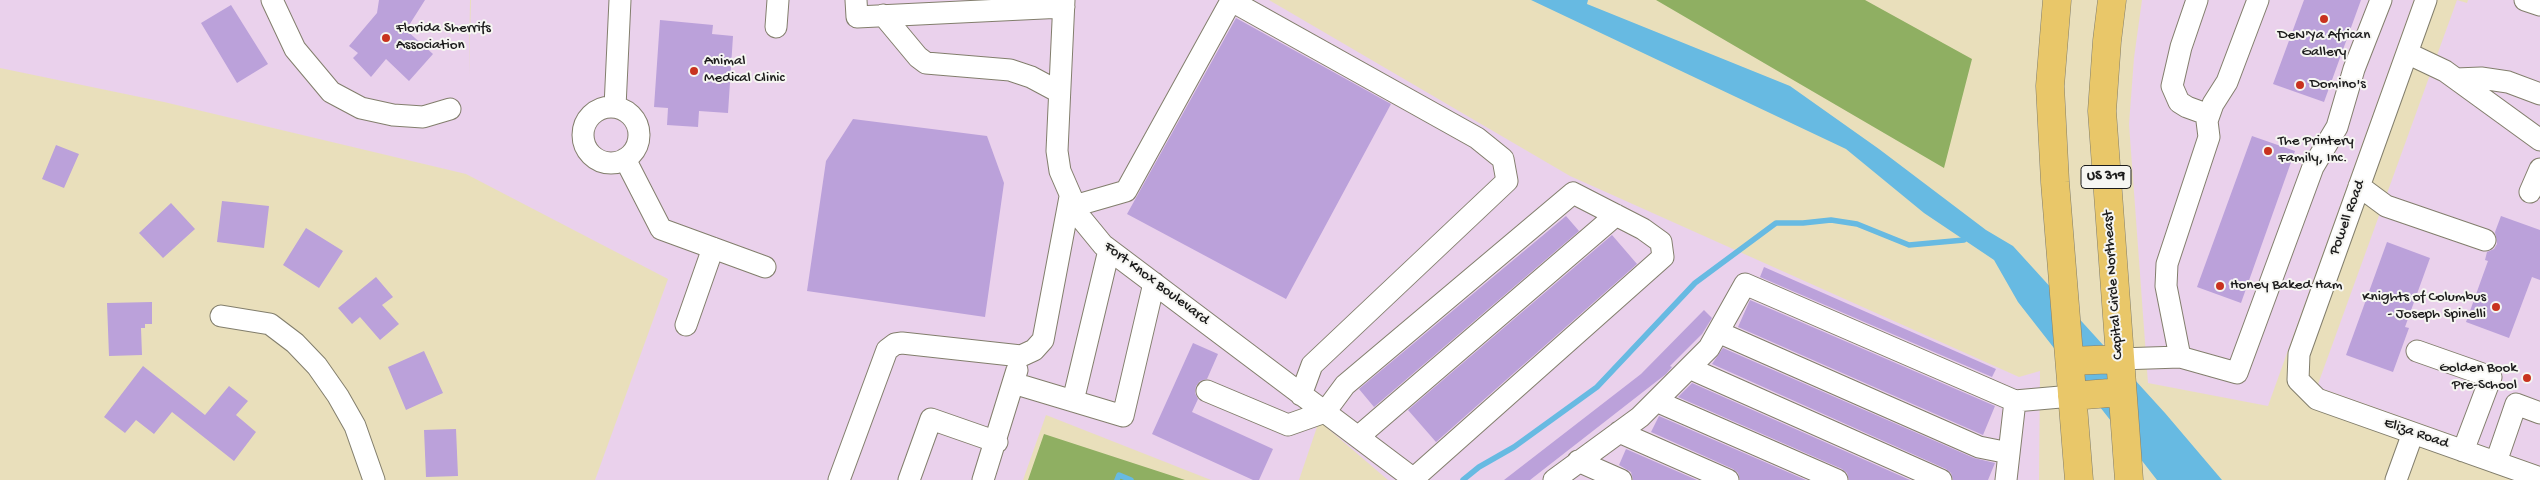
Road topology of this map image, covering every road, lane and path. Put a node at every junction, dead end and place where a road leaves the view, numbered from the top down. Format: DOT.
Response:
graph roads {
  1 [pos="272,0"];
  2 [pos="620,0"];
  3 [pos="778,0"];
  4 [pos="1230,0"];
  5 [pos="2057,0"];
  6 [pos="2112,0"];
  7 [pos="2197,0"];
  8 [pos="2258,0"];
  9 [pos="2381,0"];
  10 [pos="2426,0"];
  11 [pos="2525,0"];
  12 [pos="1064,3"];
  13 [pos="2540,6"];
  14 [pos="856,8"];
  15 [pos="883,15"];
  16 [pos="776,27"];
  17 [pos="2407,53"];
  18 [pos="2456,79"];
  19 [pos="1059,92"];
  20 [pos="2540,94"];
  21 [pos="615,107"];
  22 [pos="450,109"];
  23 [pos="2209,115"];
  24 [pos="2540,140"];
  25 [pos="625,159"];
  26 [pos="2540,169"];
  27 [pos="2359,186"];
  28 [pos="2530,192"];
  29 [pos="1072,201"];
  30 [pos="1616,215"];
  31 [pos="2485,240"];
  32 [pos="713,248"];
  33 [pos="1109,250"];
  34 [pos="766,267"];
  35 [pos="1154,283"];
  36 [pos="220,316"];
  37 [pos="686,325"];
  38 [pos="1718,332"];
  39 [pos="2416,351"];
  40 [pos="1021,356"];
  41 [pos="2180,357"];
  42 [pos="2119,359"];
  43 [pos="2070,361"];
  44 [pos="1689,368"];
  45 [pos="2298,380"];
  46 [pos="1013,383"];
  47 [pos="1207,391"];
  48 [pos="2122,392"];
  49 [pos="1302,394"];
  50 [pos="2072,396"];
  51 [pos="1073,401"];
  52 [pos="1656,401"];
  53 [pos="2015,401"];
  54 [pos="1325,412"];
  55 [pos="2540,413"];
  56 [pos="1619,432"];
  57 [pos="2413,433"];
  58 [pos="1358,437"];
  59 [pos="996,442"];
  60 [pos="2463,451"];
  61 [pos="2009,453"];
  62 [pos="1578,461"];
  63 [pos="2496,462"];
  64 [pos="2540,478"];
  65 [pos="374,480"];
  66 [pos="840,480"];
  67 [pos="909,480"];
  68 [pos="983,480"];
  69 [pos="1414,480"];
  70 [pos="1554,480"];
  71 [pos="1621,480"];
  72 [pos="1728,480"];
  73 [pos="1837,480"];
  74 [pos="1941,480"];
  75 [pos="2006,480"];
  76 [pos="2079,480"];
  77 [pos="2129,480"];
  78 [pos="2396,480"];
  1 -- 22 [label="street"];
  2 -- 21 [label="street"];
  3 -- 16 [label="street"];
  4 -- 29 [label="street"];
  4 -- 49 [label="street"];
  5 -- 43 [label="main road"];
  6 -- 42 [label="main road, Capital Circle Northeast / US 319"];
  7 -- 23 [label="street"];
  8 -- 23 [label="street"];
  9 -- 41 [label="street"];
  10 -- 17 [label="street, Powell Road"];
  11 -- 13 [label="street"];
  12 -- 15 [label="street"];
  12 -- 19 [label="street, Fort Knox Boulevard"];
  14 -- 15 [label="street"];
  15 -- 19 [label="street"];
  17 -- 18 [label="street"];
  17 -- 27 [label="street, Powell Road"];
  18 -- 20 [label="street"];
  18 -- 24 [label="street"];
  19 -- 29 [label="street, Fort Knox Boulevard"];
  21 -- 25 [label="street"];
  21 -- 25 [label="street"];
  23 -- 41 [label="street"];
  25 -- 32 [label="street"];
  26 -- 28 [label="street"];
  27 -- 31 [label="street"];
  27 -- 45 [label="street, Powell Road"];
  29 -- 33 [label="street, Fort Knox Boulevard"];
  29 -- 40 [label="street"];
  30 -- 54 [label="street"];
  30 -- 58 [label="street"];
  30 -- 69 [label="street"];
  32 -- 34 [label="street"];
  32 -- 37 [label="street"];
  33 -- 35 [label="street, Fort Knox Boulevard"];
  33 -- 51 [label="street"];
  35 -- 49 [label="street, Fort Knox Boulevard"];
  35 -- 51 [label="street"];
  36 -- 65 [label="street"];
  38 -- 44 [label="street"];
  38 -- 53 [label="street"];
  38 -- 61 [label="street"];
  39 -- 60 [label="street"];
  40 -- 46 [label="street"];
  40 -- 66 [label="street"];
  41 -- 42 [label="street"];
  42 -- 43 [label="main road"];
  42 -- 48 [label="main road, Capital Circle Northeast / US 319"];
  43 -- 50 [label="main road"];
  44 -- 52 [label="street"];
  44 -- 74 [label="street"];
  45 -- 57 [label="street, Eliza Road"];
  46 -- 51 [label="street"];
  46 -- 59 [label="street"];
  47 -- 54 [label="street"];
  48 -- 50 [label="main road"];
  48 -- 77 [label="main road, Capital Circle Northeast / US 319"];
  49 -- 54 [label="street, Fort Knox Boulevard"];
  50 -- 53 [label="street"];
  50 -- 76 [label="main road"];
  52 -- 56 [label="street"];
  52 -- 73 [label="street"];
  53 -- 61 [label="street"];
  54 -- 58 [label="street, Fort Knox Boulevard"];
  55 -- 63 [label="street"];
  56 -- 62 [label="street"];
  56 -- 72 [label="street"];
  57 -- 60 [label="street, Eliza Road"];
  57 -- 78 [label="street"];
  58 -- 69 [label="street, Fort Knox Boulevard"];
  59 -- 67 [label="street"];
  59 -- 68 [label="street"];
  60 -- 63 [label="street, Eliza Road"];
  61 -- 75 [label="street"];
  62 -- 70 [label="street"];
  62 -- 71 [label="street"];
  63 -- 64 [label="street, Eliza Road"];
}
